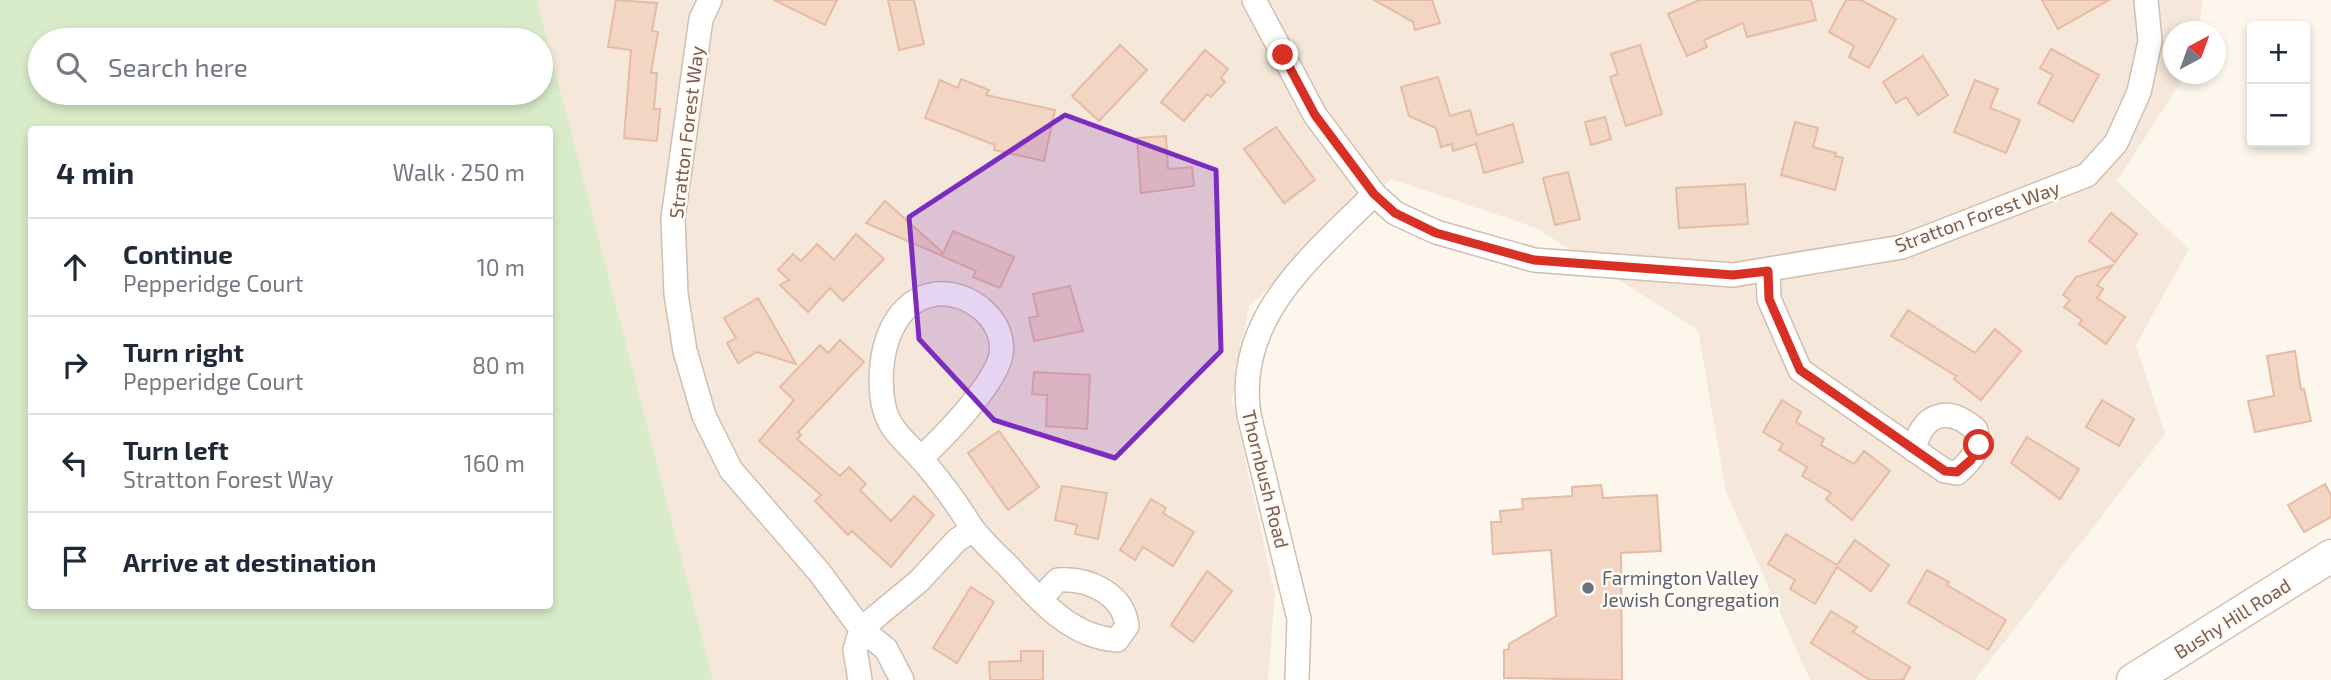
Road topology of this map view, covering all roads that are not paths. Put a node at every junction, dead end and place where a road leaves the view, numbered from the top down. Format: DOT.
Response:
graph roads {
  1 [pos="710,0"];
  2 [pos="1254,0"];
  3 [pos="2146,0"];
  4 [pos="1374,194"];
  5 [pos="1768,271"];
  6 [pos="1914,450"];
  7 [pos="921,458"];
  8 [pos="973,530"];
  9 [pos="2331,556"];
  10 [pos="1040,599"];
  11 [pos="861,629"];
  12 [pos="860,680"];
  13 [pos="902,680"];
  14 [pos="1297,680"];
  15 [pos="2133,680"];
  1 -- 11 [label="street, Stratton Forest Way"];
  2 -- 4 [label="street, Stratton Forest Way"];
  3 -- 5 [label="street, Stratton Forest Way"];
  4 -- 5 [label="street, Stratton Forest Way"];
  4 -- 14 [label="street, Thornbush Road"];
  5 -- 6 [label="street"];
  7 -- 7 [label="street"];
  7 -- 8 [label="street"];
  8 -- 10 [label="street"];
  8 -- 11 [label="street"];
  9 -- 15 [label="main road, Bushy Hill Road"];
  11 -- 12 [label="street"];
  11 -- 13 [label="street, Stratton Forest Way"];
}
